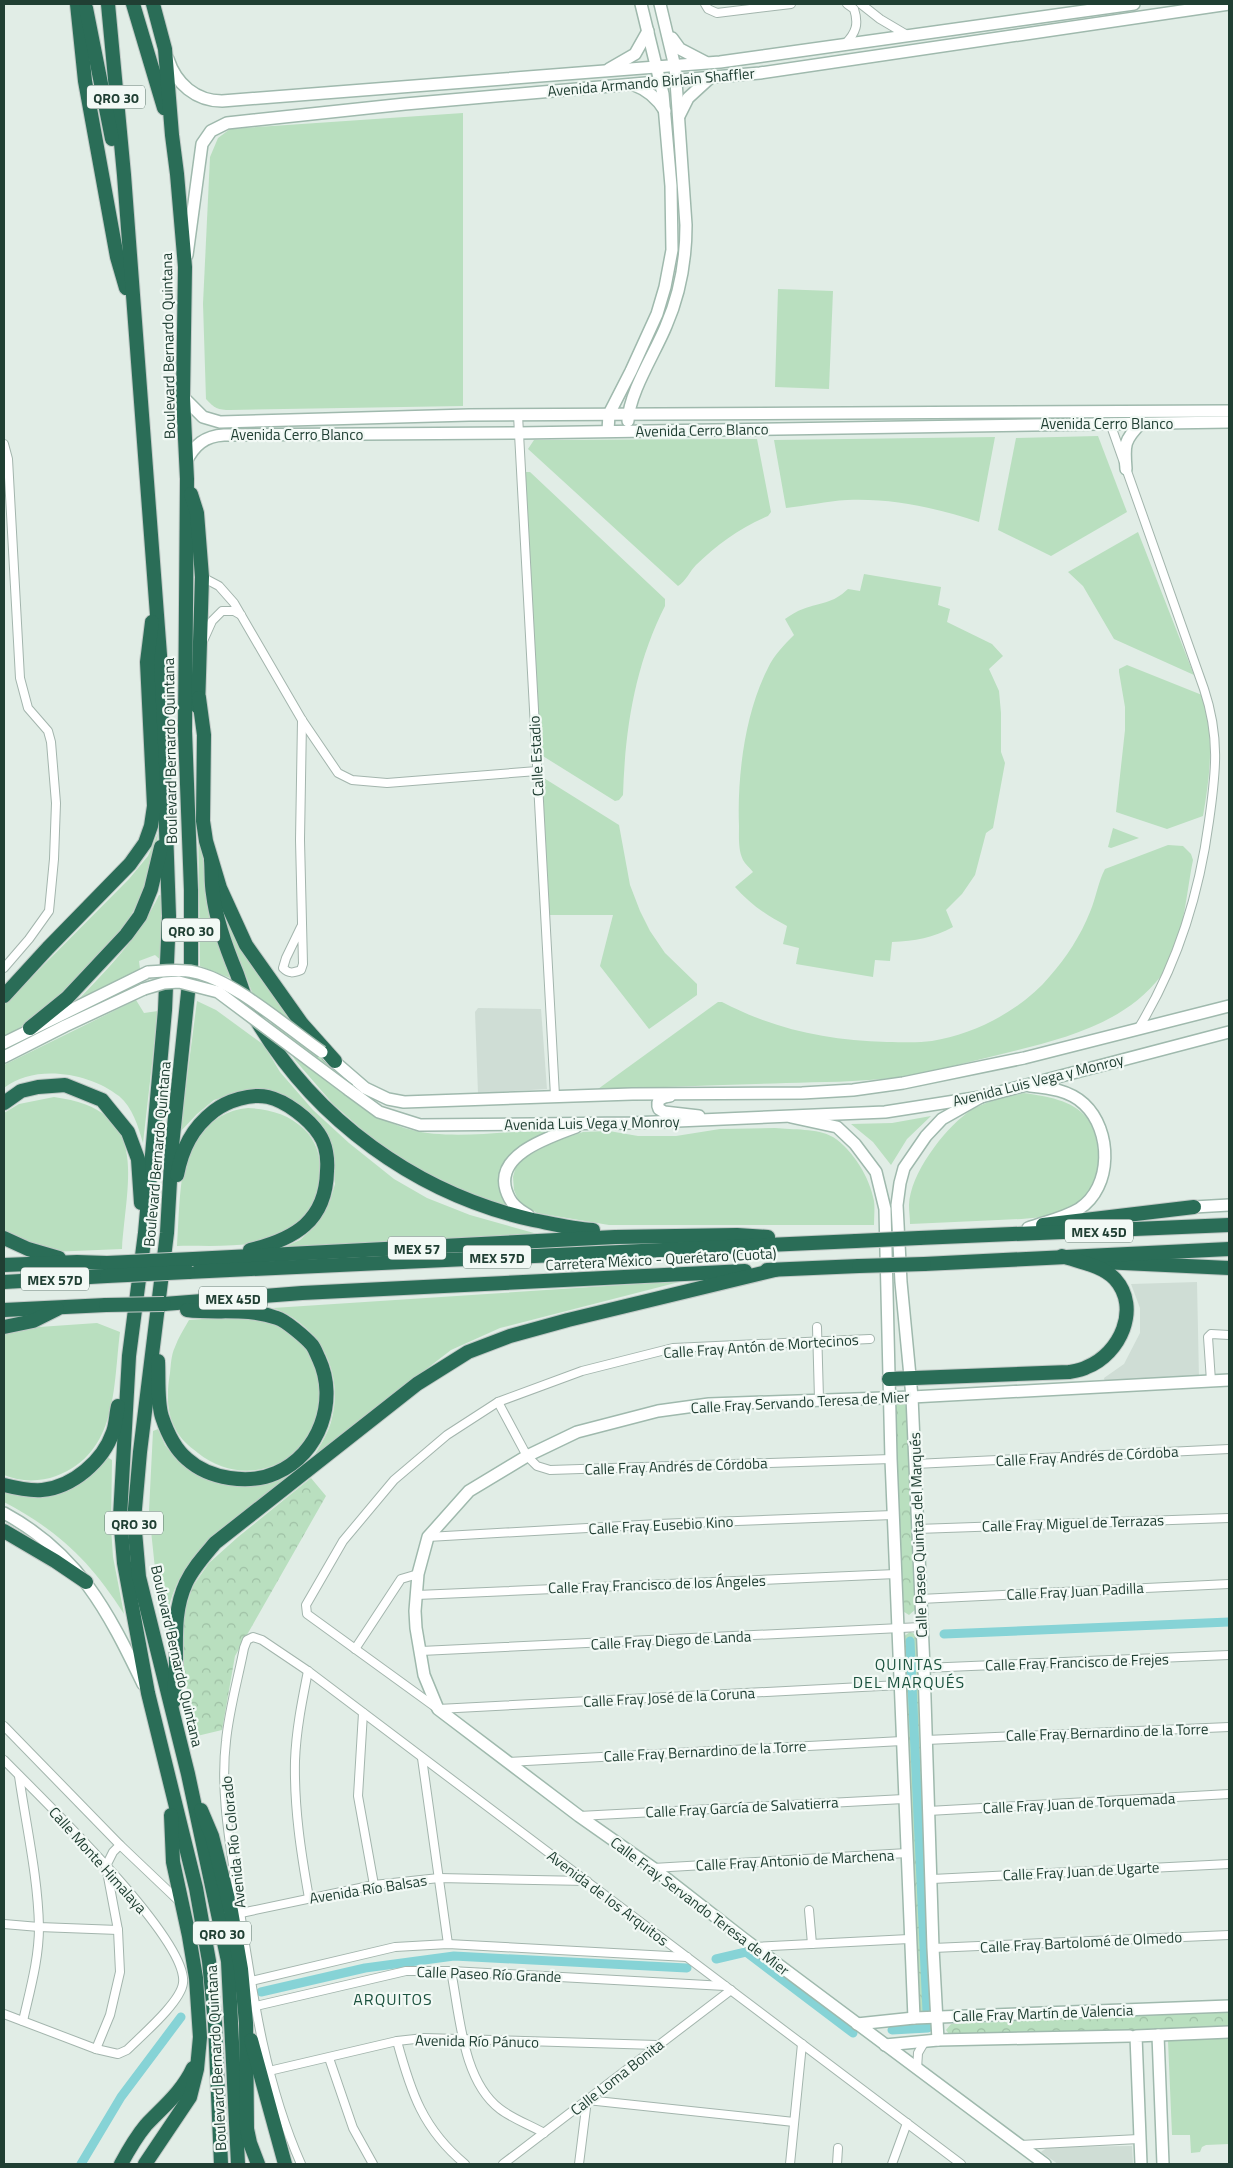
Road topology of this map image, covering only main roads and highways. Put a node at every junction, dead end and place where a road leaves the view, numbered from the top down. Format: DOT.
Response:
graph roads {
  1 [pos="77,4"];
  2 [pos="86,4"];
  3 [pos="108,4"];
  4 [pos="134,4"];
  5 [pos="153,4"];
  6 [pos="172,135"];
  7 [pos="125,191"];
  8 [pos="134,312"];
  9 [pos="187,479"];
  10 [pos="156,602"];
  11 [pos="198,698"];
  12 [pos="166,819"];
  13 [pos="188,832"];
  14 [pos="211,860"];
  15 [pos="4,996"];
  16 [pos="30,1028"];
  17 [pos="335,1061"];
  18 [pos="4,1103"];
  19 [pos="1194,1207"];
  20 [pos="1229,1226"];
  21 [pos="145,1233"];
  22 [pos="167,1233"];
  23 [pos="968,1236"];
  24 [pos="615,1237"];
  25 [pos="4,1238"];
  26 [pos="806,1243"];
  27 [pos="1229,1249"];
  28 [pos="1067,1256"];
  29 [pos="219,1258"];
  30 [pos="77,1262"];
  31 [pos="4,1265"];
  32 [pos="191,1266"];
  33 [pos="1229,1268"];
  34 [pos="107,1270"];
  35 [pos="775,1270"];
  36 [pos="4,1282"];
  37 [pos="164,1304"];
  38 [pos="60,1308"];
  39 [pos="4,1310"];
  40 [pos="4,1327"];
  41 [pos="156,1327"];
  42 [pos="129,1356"];
  43 [pos="889,1379"];
  44 [pos="4,1485"];
  45 [pos="4,1531"];
  46 [pos="86,1582"];
  47 [pos="173,1715"];
  48 [pos="189,1780"];
  49 [pos="170,1782"];
  50 [pos="246,2023"];
  51 [pos="198,2059"];
  52 [pos="121,2164"];
  53 [pos="146,2164"];
  54 [pos="221,2164"];
  55 [pos="238,2164"];
  56 [pos="258,2164"];
  57 [pos="285,2164"];
  1 -- 8 [label="highway"];
  2 -- 7 [label="highway, Boulevard Bernardo Quintana / QRO 30"];
  3 -- 7 [label="highway, Boulevard Bernardo Quintana / QRO 30"];
  4 -- 6 [label="highway, Boulevard Bernardo Quintana / QRO 30"];
  5 -- 6 [label="highway, Boulevard Bernardo Quintana / QRO 30"];
  6 -- 9 [label="highway, Boulevard Bernardo Quintana / QRO 30"];
  7 -- 8 [label="highway, Boulevard Bernardo Quintana / QRO 30"];
  8 -- 10 [label="highway, Boulevard Bernardo Quintana / QRO 30"];
  9 -- 11 [label="highway"];
  9 -- 13 [label="highway, Boulevard Bernardo Quintana / QRO 30"];
  10 -- 12 [label="highway, Boulevard Bernardo Quintana / QRO 30"];
  10 -- 15 [label="highway"];
  11 -- 13 [label="highway"];
  11 -- 14 [label="highway"];
  12 -- 16 [label="highway"];
  12 -- 21 [label="highway, Boulevard Bernardo Quintana / QRO 30"];
  13 -- 22 [label="highway, Boulevard Bernardo Quintana / QRO 30"];
  14 -- 17 [label="highway"];
  14 -- 24 [label="highway"];
  18 -- 21 [label="highway"];
  19 -- 23 [label="highway"];
  20 -- 23 [label="highway, Carretera México - Querétaro (Cuota) / MEX 45D"];
  21 -- 42 [label="highway, Boulevard Bernardo Quintana / QRO 30"];
  22 -- 29 [label="highway"];
  22 -- 41 [label="highway, Boulevard Bernardo Quintana / QRO 30"];
  23 -- 26 [label="highway, Carretera México - Querétaro (Cuota) / MEX 45D, bridge"];
  24 -- 26 [label="highway, Carretera México - Querétaro (Cuota) / MEX 57"];
  24 -- 29 [label="highway, Carretera México - Querétaro (Cuota) / MEX 57"];
  25 -- 30 [label="highway"];
  26 -- 32 [label="highway, Carretera México - Querétaro (Cuota) / MEX 57D"];
  27 -- 28 [label="highway, Carretera México - Querétaro (Cuota) / MEX 45D"];
  28 -- 33 [label="highway"];
  28 -- 35 [label="highway, Carretera México - Querétaro (Cuota) / MEX 45D, bridge"];
  28 -- 43 [label="highway"];
  29 -- 32 [label="highway, Carretera México - Querétaro (Cuota) / MEX 57"];
  30 -- 31 [label="highway, Carretera México - Querétaro (Cuota) / MEX 57"];
  30 -- 34 [label="highway, Carretera México - Querétaro (Cuota) / MEX 57"];
  32 -- 34 [label="highway, Carretera México - Querétaro (Cuota) / MEX 57, bridge"];
  34 -- 36 [label="highway, Carretera México - Querétaro (Cuota) / MEX 57D"];
  35 -- 37 [label="highway, Carretera México - Querétaro (Cuota) / MEX 45D"];
  35 -- 47 [label="highway"];
  37 -- 38 [label="highway, Carretera México - Querétaro (Cuota) / MEX 57D, bridge"];
  37 -- 41 [label="highway"];
  38 -- 39 [label="highway, Carretera México - Querétaro (Cuota) / MEX 57D"];
  38 -- 40 [label="highway"];
  41 -- 47 [label="highway, Boulevard Bernardo Quintana / QRO 30"];
  42 -- 44 [label="highway"];
  42 -- 49 [label="highway, Boulevard Bernardo Quintana / QRO 30"];
  45 -- 46 [label="highway"];
  47 -- 48 [label="highway, Boulevard Bernardo Quintana / QRO 30"];
  48 -- 50 [label="highway"];
  48 -- 55 [label="highway, Boulevard Bernardo Quintana / QRO 30"];
  49 -- 51 [label="highway"];
  49 -- 54 [label="highway, Boulevard Bernardo Quintana / QRO 30"];
  50 -- 56 [label="highway"];
  50 -- 57 [label="highway"];
  51 -- 52 [label="highway"];
  51 -- 53 [label="highway"];
}
